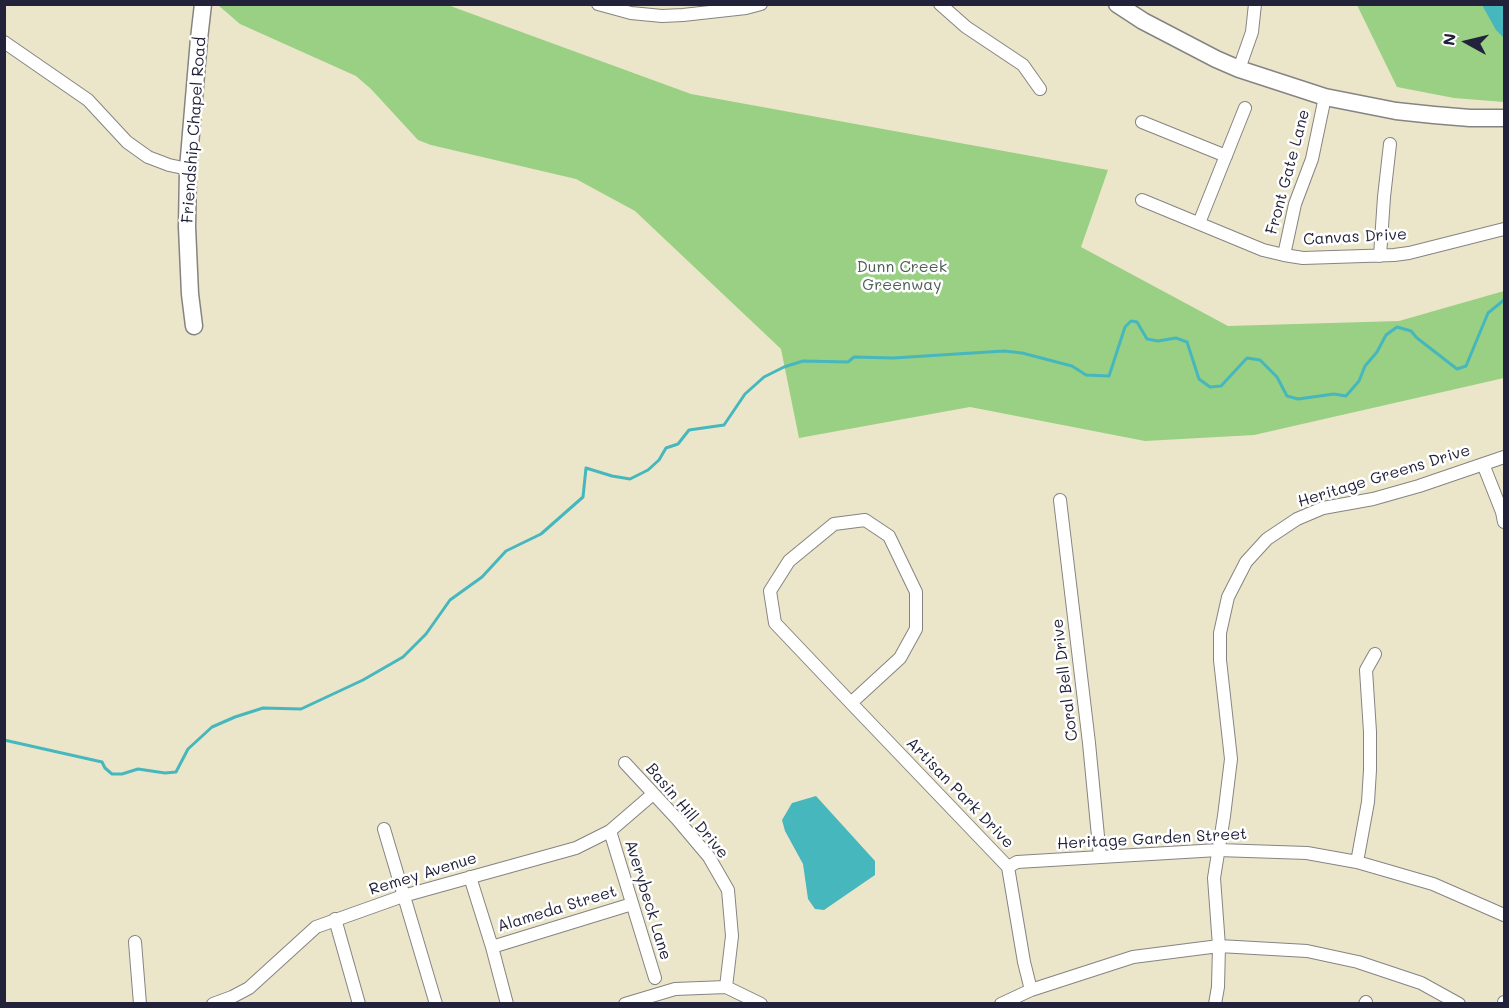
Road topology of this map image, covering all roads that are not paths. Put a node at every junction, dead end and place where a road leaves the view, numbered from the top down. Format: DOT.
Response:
graph roads {
  1 [pos="204,4"];
  2 [pos="598,4"];
  3 [pos="761,4"];
  4 [pos="940,4"];
  5 [pos="1117,4"];
  6 [pos="1255,4"];
  7 [pos="661,10"];
  8 [pos="4,42"];
  9 [pos="1239,69"];
  10 [pos="1040,89"];
  11 [pos="1325,97"];
  12 [pos="1245,108"];
  13 [pos="1504,118"];
  14 [pos="1142,122"];
  15 [pos="1390,144"];
  16 [pos="1226,156"];
  17 [pos="188,169"];
  18 [pos="1142,200"];
  19 [pos="1199,223"];
  20 [pos="1504,229"];
  21 [pos="1284,255"];
  22 [pos="1380,256"];
  23 [pos="194,326"];
  24 [pos="1504,457"];
  25 [pos="1483,464"];
  26 [pos="1060,500"];
  27 [pos="1504,522"];
  28 [pos="1375,654"];
  29 [pos="851,703"];
  30 [pos="625,763"];
  31 [pos="653,794"];
  32 [pos="384,830"];
  33 [pos="610,831"];
  34 [pos="1218,850"];
  35 [pos="1100,857"];
  36 [pos="1357,861"];
  37 [pos="1008,867"];
  38 [pos="470,877"];
  39 [pos="404,896"];
  40 [pos="632,904"];
  41 [pos="1504,915"];
  42 [pos="335,919"];
  43 [pos="135,942"];
  44 [pos="492,946"];
  45 [pos="1219,946"];
  46 [pos="655,978"];
  47 [pos="726,987"];
  48 [pos="1031,990"];
  49 [pos="140,1004"];
  50 [pos="213,1004"];
  51 [pos="359,1004"];
  52 [pos="436,1004"];
  53 [pos="507,1004"];
  54 [pos="626,1004"];
  55 [pos="760,1004"];
  56 [pos="1000,1004"];
  57 [pos="1215,1004"];
  58 [pos="1459,1004"];
  1 -- 17 [label="main road, Friendship Chapel Road"];
  2 -- 7 [label="street"];
  3 -- 7 [label="street"];
  4 -- 10 [label="street"];
  5 -- 9 [label="main road"];
  6 -- 9 [label="street"];
  8 -- 17 [label="street"];
  9 -- 11 [label="main road"];
  11 -- 13 [label="main road"];
  11 -- 21 [label="street, Front Gate Lane"];
  12 -- 16 [label="street"];
  14 -- 16 [label="street"];
  15 -- 22 [label="street"];
  16 -- 19 [label="street"];
  17 -- 23 [label="main road, Friendship Chapel Road"];
  18 -- 19 [label="street, Canvas Drive"];
  19 -- 21 [label="street, Canvas Drive"];
  20 -- 22 [label="street, Canvas Drive"];
  21 -- 22 [label="street, Canvas Drive"];
  24 -- 25 [label="street, Heritage Greens Drive"];
  25 -- 27 [label="street"];
  25 -- 34 [label="street, Heritage Greens Drive"];
  26 -- 35 [label="street, Coral Bell Drive"];
  28 -- 36 [label="street"];
  29 -- 29 [label="street, Artisan Park Drive"];
  29 -- 37 [label="street, Artisan Park Drive"];
  30 -- 31 [label="street, Basin Hill Drive"];
  31 -- 33 [label="street, Remey Avenue"];
  31 -- 47 [label="street, Basin Hill Drive"];
  32 -- 39 [label="street"];
  33 -- 38 [label="street, Remey Avenue"];
  33 -- 40 [label="street, Averybeck Lane"];
  34 -- 35 [label="street, Heritage Garden Street"];
  34 -- 36 [label="street, Heritage Garden Street"];
  34 -- 45 [label="street, Heritage Greens Drive"];
  35 -- 37 [label="street, Heritage Garden Street"];
  36 -- 41 [label="street, Heritage Garden Street"];
  37 -- 48 [label="street, Artisan Park Drive"];
  38 -- 39 [label="street, Remey Avenue"];
  38 -- 44 [label="street"];
  39 -- 42 [label="street, Remey Avenue"];
  39 -- 52 [label="street"];
  40 -- 44 [label="street, Alameda Street"];
  40 -- 46 [label="street, Averybeck Lane"];
  42 -- 50 [label="street, Remey Avenue"];
  42 -- 51 [label="street"];
  43 -- 49 [label="street"];
  44 -- 53 [label="street"];
  45 -- 48 [label="street"];
  45 -- 57 [label="street, Heritage Greens Drive"];
  45 -- 58 [label="street"];
  47 -- 54 [label="street"];
  47 -- 55 [label="street"];
  48 -- 56 [label="street"];
}
